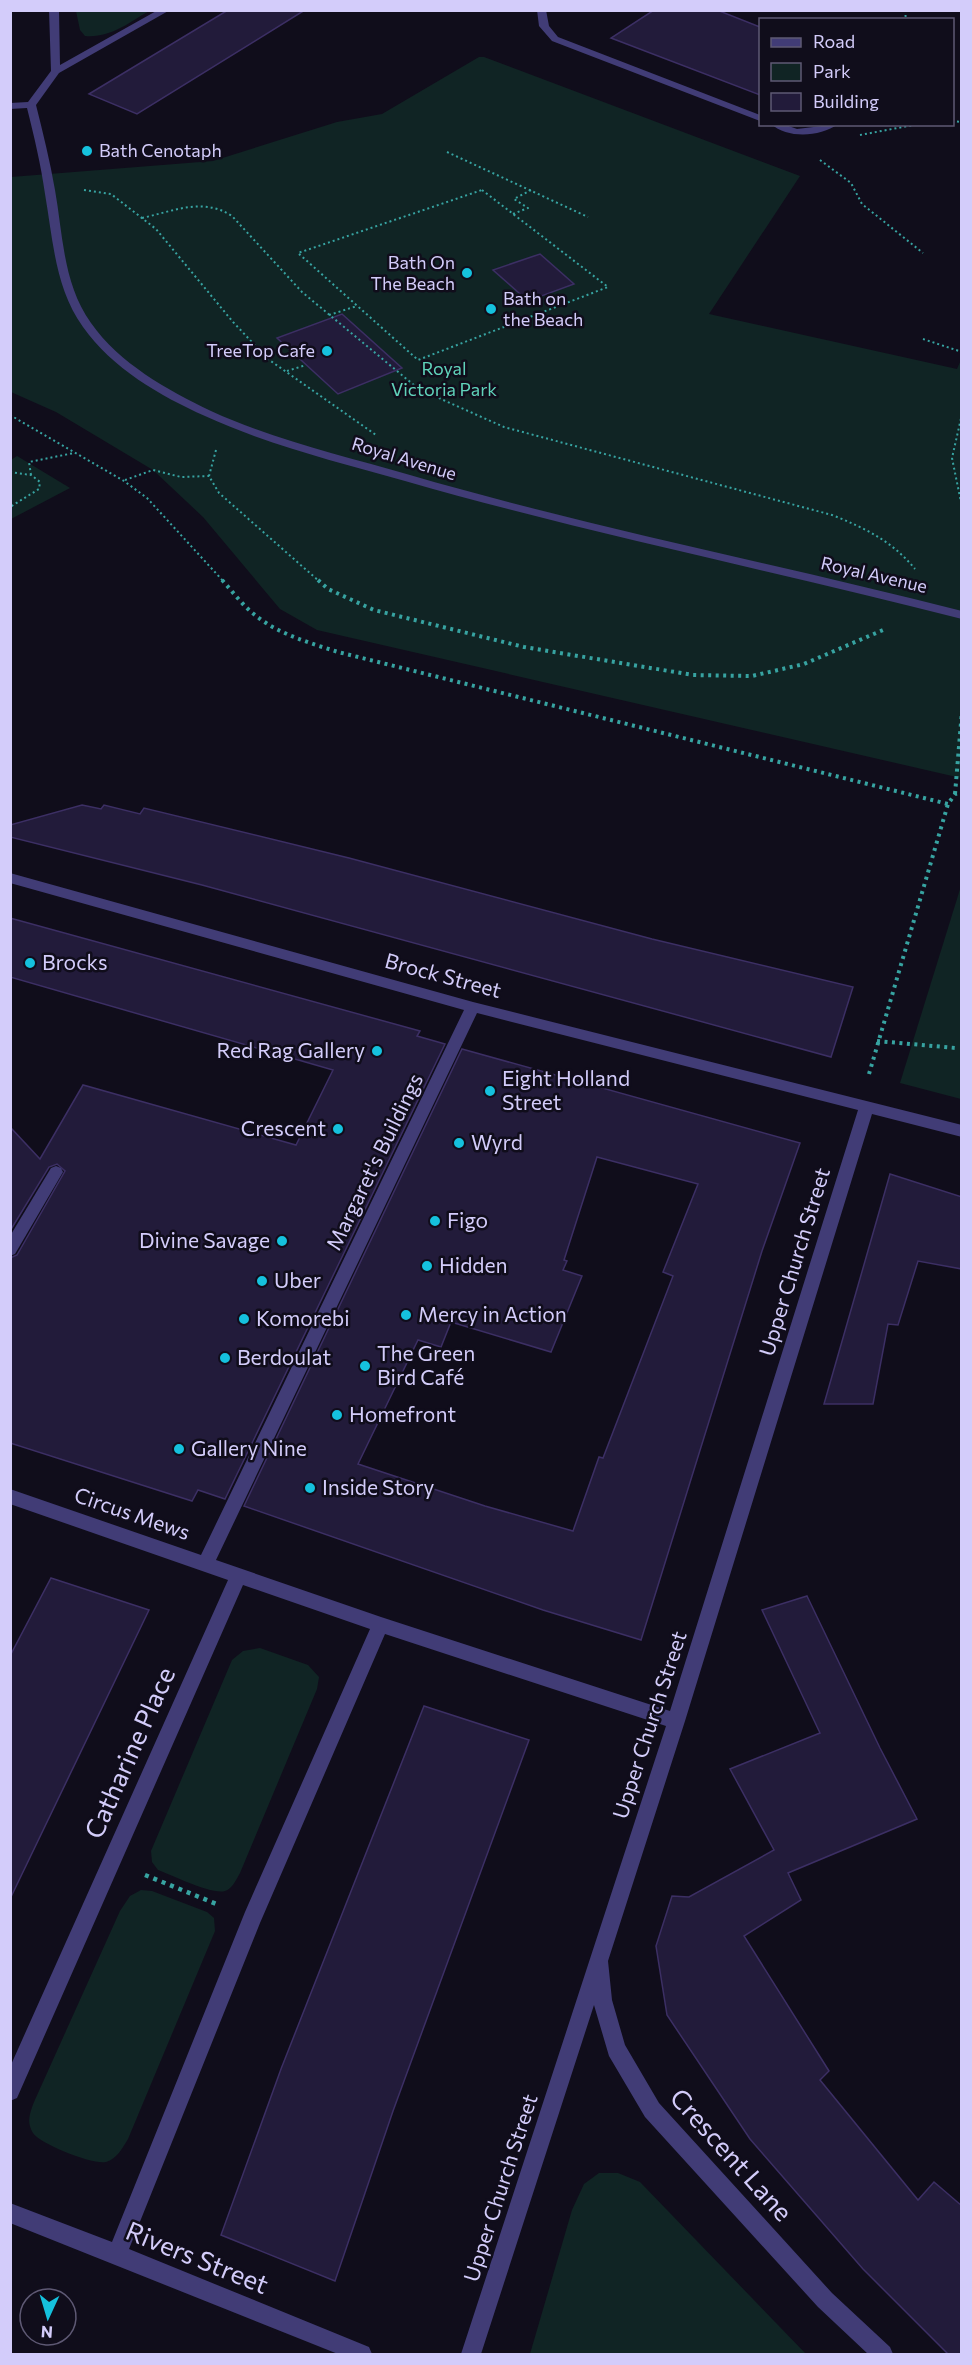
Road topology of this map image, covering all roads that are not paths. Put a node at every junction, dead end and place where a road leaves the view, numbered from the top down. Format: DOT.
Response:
graph roads {
  1 [pos="54,10"];
  2 [pos="166,10"];
  3 [pos="541,10"];
  4 [pos="56,71"];
  5 [pos="32,105"];
  6 [pos="10,106"];
  7 [pos="759,118"];
  8 [pos="778,126"];
  9 [pos="827,126"];
  10 [pos="962,615"];
  11 [pos="10,878"];
  12 [pos="472,1007"];
  13 [pos="866,1108"];
  14 [pos="962,1131"];
  15 [pos="56,1172"];
  16 [pos="10,1250"];
  17 [pos="10,1496"];
  18 [pos="206,1563"];
  19 [pos="239,1575"];
  20 [pos="381,1625"];
  21 [pos="676,1721"];
  22 [pos="600,1958"];
  23 [pos="10,2091"];
  24 [pos="10,2213"];
  25 [pos="117,2253"];
  26 [pos="362,2355"];
  27 [pos="471,2355"];
  28 [pos="883,2355"];
  1 -- 4 [label="street"];
  2 -- 4 [label="street"];
  3 -- 7 [label="street"];
  4 -- 5 [label="street"];
  5 -- 6 [label="street"];
  5 -- 10 [label="street, Royal Avenue"];
  8 -- 9 [label="street"];
  11 -- 12 [label="street, Brock Street"];
  12 -- 13 [label="street, Brock Street"];
  12 -- 18 [label="street, Margaret's Buildings"];
  13 -- 14 [label="street, Brock Street"];
  13 -- 21 [label="street, Upper Church Street"];
  15 -- 16 [label="street"];
  17 -- 18 [label="street, Circus Mews"];
  18 -- 19 [label="street, Circus Mews"];
  19 -- 20 [label="street"];
  19 -- 23 [label="street, Catharine Place"];
  20 -- 21 [label="street"];
  20 -- 25 [label="street"];
  21 -- 22 [label="street, Upper Church Street"];
  22 -- 27 [label="street, Upper Church Street"];
  22 -- 28 [label="street, Crescent Lane"];
  24 -- 25 [label="street, Rivers Street"];
  25 -- 26 [label="street, Rivers Street"];
}
